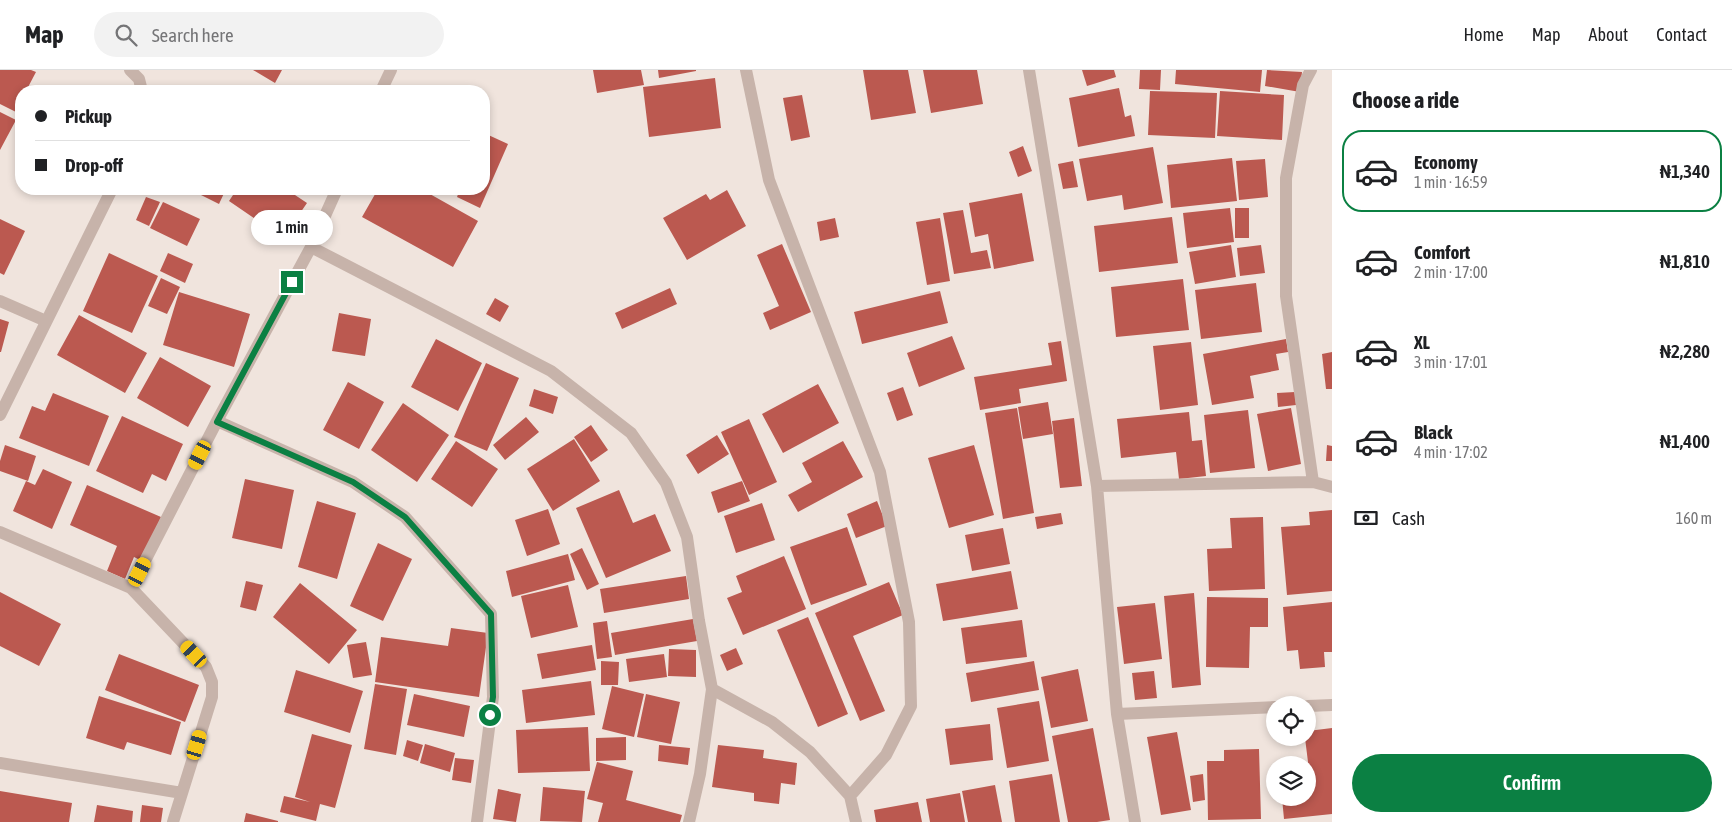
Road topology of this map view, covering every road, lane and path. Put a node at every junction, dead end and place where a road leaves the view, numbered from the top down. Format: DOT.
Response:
graph roads {
  1 [pos="130,70"];
  2 [pos="391,70"];
  3 [pos="746,70"];
  4 [pos="1029,70"];
  5 [pos="1311,70"];
  6 [pos="140,85"];
  7 [pos="384,85"];
  8 [pos="109,195"];
  9 [pos="334,195"];
  10 [pos="311,247"];
  11 [pos="0,301"];
  12 [pos="46,321"];
  13 [pos="0,415"];
  14 [pos="217,422"];
  15 [pos="1313,482"];
  16 [pos="1097,486"];
  17 [pos="1332,487"];
  18 [pos="0,532"];
  19 [pos="131,588"];
  20 [pos="712,689"];
  21 [pos="1332,704"];
  22 [pos="1316,705"];
  23 [pos="1266,707"];
  24 [pos="1117,714"];
  25 [pos="0,763"];
  26 [pos="182,793"];
  27 [pos="850,796"];
  28 [pos="173,822"];
  29 [pos="477,822"];
  30 [pos="689,822"];
  31 [pos="856,822"];
  32 [pos="1135,822"];
  1 -- 6 [label="street"];
  2 -- 7 [label="street"];
  3 -- 27 [label="street"];
  4 -- 16 [label="street"];
  5 -- 15 [label="street"];
  8 -- 12 [label="street"];
  9 -- 10 [label="street"];
  10 -- 14 [label="street"];
  10 -- 20 [label="street"];
  11 -- 12 [label="street"];
  12 -- 13 [label="street"];
  14 -- 19 [label="street"];
  14 -- 29 [label="street"];
  15 -- 16 [label="street"];
  15 -- 17 [label="street"];
  16 -- 24 [label="street"];
  18 -- 19 [label="street"];
  19 -- 26 [label="street"];
  20 -- 27 [label="street"];
  20 -- 30 [label="street"];
  21 -- 22 [label="street"];
  23 -- 24 [label="street"];
  24 -- 32 [label="street"];
  25 -- 26 [label="street"];
  26 -- 28 [label="street"];
  27 -- 31 [label="street"];
}
